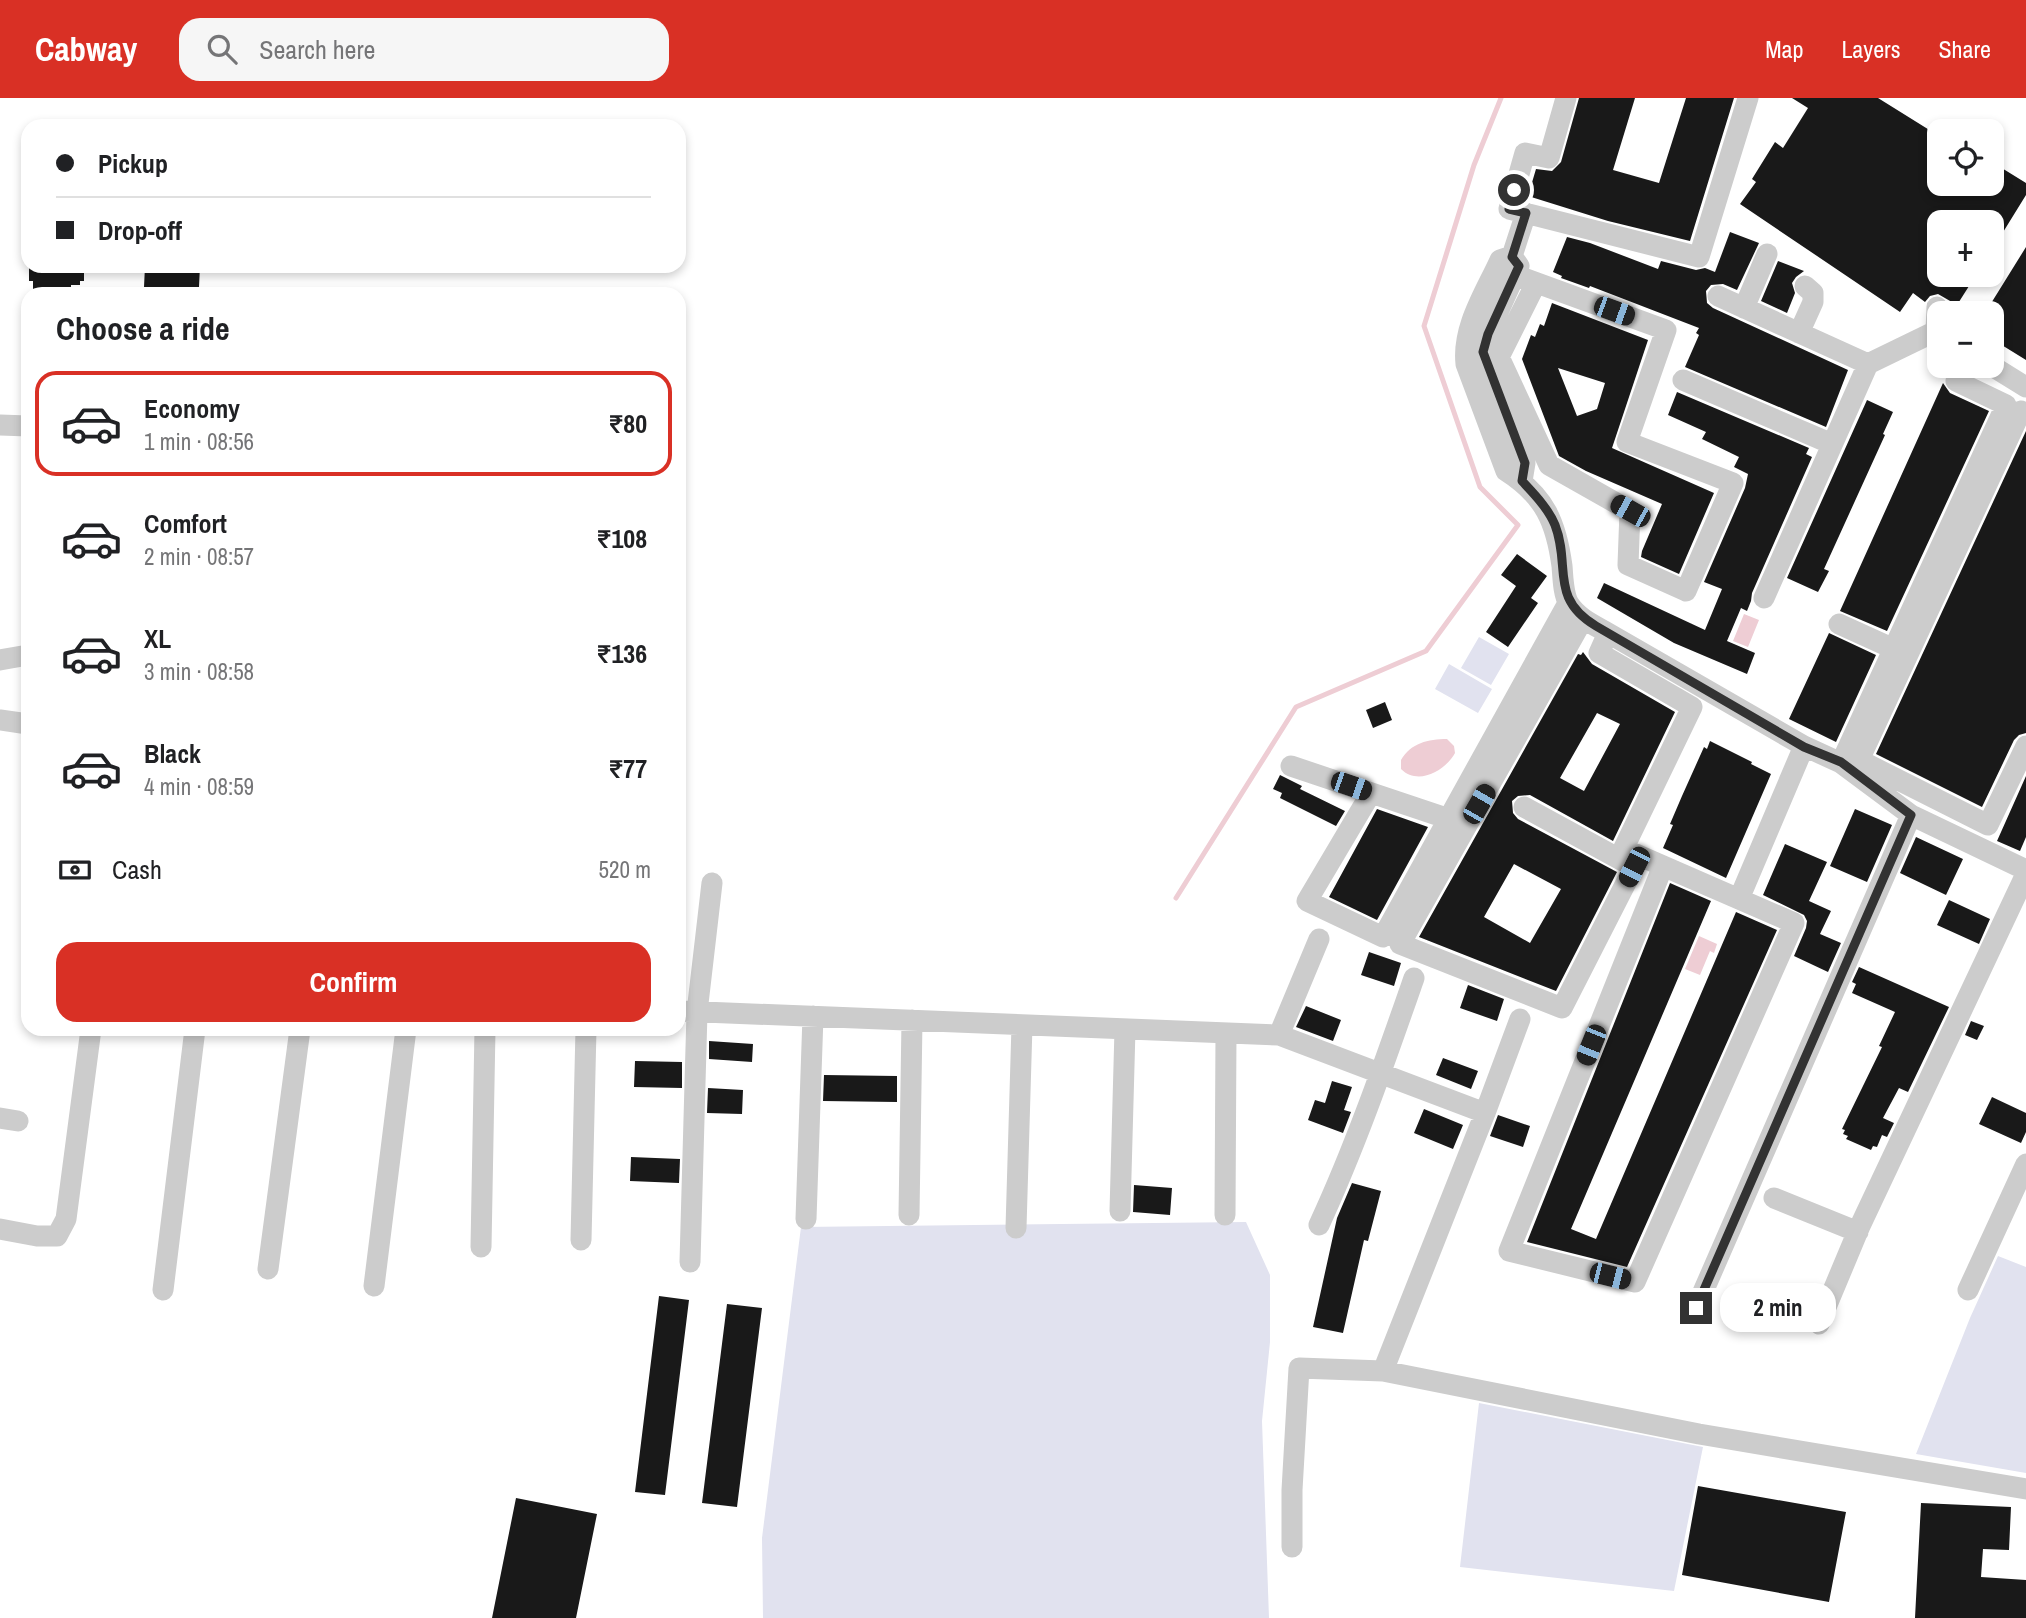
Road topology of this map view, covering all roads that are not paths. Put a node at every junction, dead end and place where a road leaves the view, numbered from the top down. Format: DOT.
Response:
graph roads {
  1 [pos="1566,98"];
  2 [pos="1748,98"];
  3 [pos="1526,213"];
  4 [pos="1767,254"];
  5 [pos="1514,266"];
  6 [pos="1536,283"];
  7 [pos="1805,286"];
  8 [pos="1718,296"];
  9 [pos="1744,308"];
  10 [pos="1799,333"];
  11 [pos="1927,336"];
  12 [pos="1868,363"];
  13 [pos="2004,373"];
  14 [pos="1683,380"];
  15 [pos="1956,381"];
  16 [pos="2026,387"];
  17 [pos="2026,415"];
  18 [pos="0,425"];
  19 [pos="21,426"];
  20 [pos="1832,443"];
  21 [pos="1764,598"];
  22 [pos="1568,603"];
  23 [pos="1583,619"];
  24 [pos="1839,624"];
  25 [pos="1608,633"];
  26 [pos="1894,649"];
  27 [pos="21,656"];
  28 [pos="0,660"];
  29 [pos="0,720"];
  30 [pos="21,723"];
  31 [pos="2026,746"];
  32 [pos="1804,747"];
  33 [pos="1841,762"];
  34 [pos="1291,765"];
  35 [pos="1371,793"];
  36 [pos="1524,807"];
  37 [pos="1911,815"];
  38 [pos="1449,819"];
  39 [pos="1621,853"];
  40 [pos="1663,866"];
  41 [pos="2026,872"];
  42 [pos="712,883"];
  43 [pos="1739,899"];
  44 [pos="1319,939"];
  45 [pos="1414,978"];
  46 [pos="688,1012"];
  47 [pos="813,1016"];
  48 [pos="1520,1019"];
  49 [pos="912,1020"];
  50 [pos="1022,1025"];
  51 [pos="1125,1029"];
  52 [pos="1226,1033"];
  53 [pos="1279,1035"];
  54 [pos="90,1036"];
  55 [pos="194,1036"];
  56 [pos="299,1036"];
  57 [pos="405,1036"];
  58 [pos="485,1036"];
  59 [pos="586,1036"];
  60 [pos="1381,1074"];
  61 [pos="1485,1113"];
  62 [pos="2026,1164"];
  63 [pos="1774,1198"];
  64 [pos="1120,1211"];
  65 [pos="909,1215"];
  66 [pos="1225,1215"];
  67 [pos="806,1219"];
  68 [pos="1319,1225"];
  69 [pos="1016,1228"];
  70 [pos="0,1229"];
  71 [pos="1858,1232"];
  72 [pos="581,1240"];
  73 [pos="481,1247"];
  74 [pos="690,1262"];
  75 [pos="268,1269"];
  76 [pos="374,1286"];
  77 [pos="163,1290"];
  78 [pos="1968,1290"];
  79 [pos="1696,1308"];
  80 [pos="1819,1324"];
  81 [pos="1383,1371"];
  82 [pos="2026,1489"];
  83 [pos="1292,1548"];
  1 -- 3 [label="street"];
  2 -- 3 [label="street"];
  3 -- 5 [label="street"];
  4 -- 9 [label="street"];
  5 -- 6 [label="street"];
  5 -- 22 [label="street"];
  6 -- 6 [label="street"];
  7 -- 10 [label="street"];
  8 -- 9 [label="street"];
  9 -- 10 [label="street"];
  10 -- 12 [label="street"];
  11 -- 12 [label="street"];
  12 -- 20 [label="street"];
  13 -- 16 [label="street"];
  14 -- 20 [label="street"];
  15 -- 26 [label="street"];
  17 -- 31 [label="street"];
  18 -- 19 [label="street"];
  20 -- 21 [label="street"];
  22 -- 23 [label="street"];
  22 -- 38 [label="street"];
  23 -- 25 [label="street"];
  23 -- 39 [label="street"];
  24 -- 26 [label="street"];
  25 -- 32 [label="street"];
  25 -- 39 [label="street"];
  26 -- 33 [label="street"];
  27 -- 28 [label="street"];
  29 -- 30 [label="street"];
  32 -- 33 [label="street"];
  32 -- 43 [label="street"];
  33 -- 37 [label="street"];
  34 -- 35 [label="street"];
  35 -- 38 [label="street"];
  35 -- 38 [label="street"];
  36 -- 39 [label="street"];
  37 -- 41 [label="street"];
  37 -- 79 [label="street"];
  39 -- 40 [label="street"];
  40 -- 43 [label="street"];
  40 -- 43 [label="street"];
  41 -- 71 [label="street"];
  42 -- 46 [label="street"];
  44 -- 53 [label="street"];
  45 -- 60 [label="street"];
  46 -- 47 [label="street"];
  46 -- 74 [label="street"];
  47 -- 49 [label="street"];
  47 -- 67 [label="street"];
  48 -- 61 [label="street"];
  49 -- 50 [label="street"];
  49 -- 65 [label="street"];
  50 -- 51 [label="street"];
  50 -- 69 [label="street"];
  51 -- 52 [label="street"];
  51 -- 64 [label="street"];
  52 -- 53 [label="street"];
  52 -- 66 [label="street"];
  53 -- 60 [label="street"];
  54 -- 70 [label="street"];
  55 -- 77 [label="street"];
  56 -- 75 [label="street"];
  57 -- 76 [label="street"];
  58 -- 73 [label="street"];
  59 -- 72 [label="street"];
  60 -- 61 [label="street"];
  60 -- 68 [label="street"];
  61 -- 81 [label="street"];
  62 -- 78 [label="street"];
  63 -- 71 [label="street"];
  71 -- 80 [label="street"];
  81 -- 82 [label="street"];
  81 -- 83 [label="street"];
}
